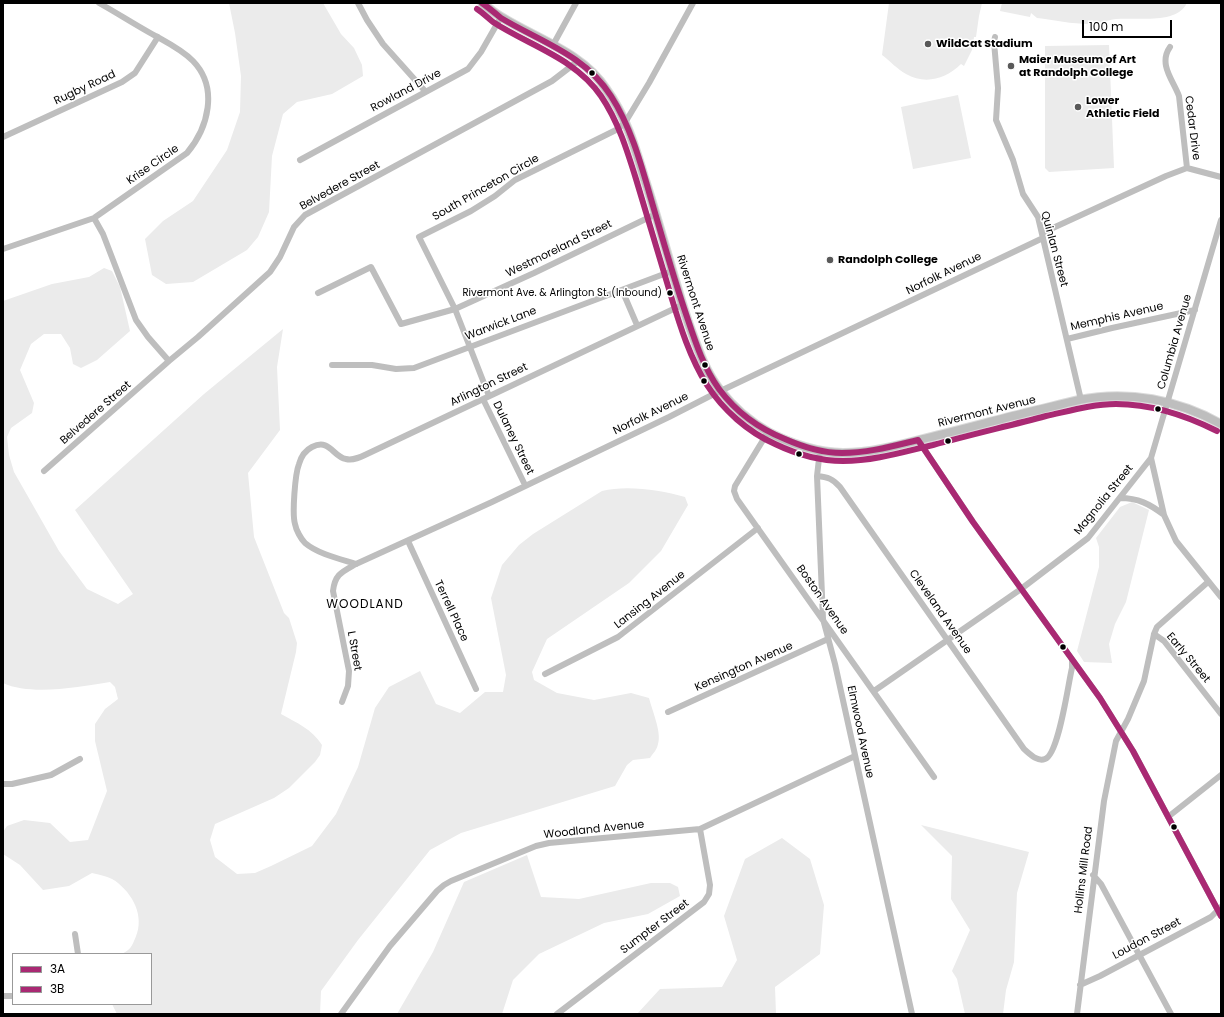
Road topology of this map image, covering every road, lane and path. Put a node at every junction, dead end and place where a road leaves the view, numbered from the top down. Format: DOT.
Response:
graph roads {
  1 [pos="99,3"];
  2 [pos="358,3"];
  3 [pos="482,3"];
  4 [pos="576,3"];
  5 [pos="693,3"];
  6 [pos="501,17"];
  7 [pos="158,37"];
  8 [pos="995,37"];
  9 [pos="553,45"];
  10 [pos="1170,47"];
  11 [pos="578,61"];
  12 [pos="425,91"];
  13 [pos="626,121"];
  14 [pos="3,137"];
  15 [pos="300,160"];
  16 [pos="1187,168"];
  17 [pos="1221,177"];
  18 [pos="656,214"];
  19 [pos="94,218"];
  20 [pos="1221,220"];
  21 [pos="1043,235"];
  22 [pos="419,237"];
  23 [pos="3,249"];
  24 [pos="672,271"];
  25 [pos="622,290"];
  26 [pos="318,293"];
  27 [pos="682,305"];
  28 [pos="455,309"];
  29 [pos="1195,310"];
  30 [pos="637,326"];
  31 [pos="1068,339"];
  32 [pos="470,347"];
  33 [pos="169,361"];
  34 [pos="332,365"];
  35 [pos="720,391"];
  36 [pos="486,398"];
  37 [pos="1081,400"];
  38 [pos="1168,402"];
  39 [pos="1221,424"];
  40 [pos="768,432"];
  41 [pos="918,440"];
  42 [pos="820,450"];
  43 [pos="1151,458"];
  44 [pos="44,471"];
  45 [pos="817,476"];
  46 [pos="524,485"];
  47 [pos="1120,498"];
  48 [pos="1164,515"];
  49 [pos="758,528"];
  50 [pos="408,541"];
  51 [pos="356,564"];
  52 [pos="335,579"];
  53 [pos="1208,582"];
  54 [pos="1021,588"];
  55 [pos="1221,597"];
  56 [pos="823,619"];
  57 [pos="1154,634"];
  58 [pos="828,639"];
  59 [pos="947,640"];
  60 [pos="1072,660"];
  61 [pos="545,674"];
  62 [pos="476,689"];
  63 [pos="874,691"];
  64 [pos="342,702"];
  65 [pos="668,712"];
  66 [pos="1221,714"];
  67 [pos="1121,730"];
  68 [pos="855,756"];
  69 [pos="80,759"];
  70 [pos="1221,775"];
  71 [pos="934,777"];
  72 [pos="3,784"];
  73 [pos="1168,817"];
  74 [pos="700,829"];
  75 [pos="1093,875"];
  76 [pos="1219,908"];
  77 [pos="1221,916"];
  78 [pos="75,934"];
  79 [pos="78,953"];
  80 [pos="1140,954"];
  81 [pos="1080,985"];
  82 [pos="341,1014"];
  83 [pos="557,1014"];
  84 [pos="912,1014"];
  85 [pos="1077,1014"];
  86 [pos="1171,1014"];
  1 -- 7 [label="street, Krise Circle"];
  2 -- 12 [label="street"];
  3 -- 6 [label="main road, Rivermont Avenue"];
  4 -- 9 [label="street"];
  5 -- 13 [label="street"];
  6 -- 9 [label="main road, Rivermont Avenue"];
  6 -- 12 [label="street, Rowland Drive"];
  7 -- 14 [label="street, Rugby Road"];
  7 -- 19 [label="street, Krise Circle"];
  8 -- 21 [label="street, Quinlan Street"];
  9 -- 11 [label="main road, Rivermont Avenue"];
  10 -- 16 [label="street, Cedar Drive"];
  11 -- 13 [label="main road, Rivermont Avenue"];
  11 -- 33 [label="street, Belvedere Street"];
  12 -- 15 [label="street, Rowland Drive"];
  13 -- 18 [label="main road, Rivermont Avenue"];
  13 -- 22 [label="street, South Princeton Circle"];
  16 -- 17 [label="street"];
  16 -- 21 [label="street, Norfolk Avenue"];
  18 -- 24 [label="main road, Rivermont Avenue"];
  18 -- 28 [label="street, Westmoreland Street"];
  19 -- 23 [label="street, Krise Circle"];
  19 -- 33 [label="street"];
  20 -- 29 [label="street, Columbia Avenue"];
  21 -- 31 [label="street, Quinlan Street"];
  21 -- 35 [label="street, Norfolk Avenue"];
  22 -- 28 [label="street, Dulaney Street"];
  24 -- 25 [label="street, Warwick Lane"];
  24 -- 27 [label="main road, Rivermont Avenue"];
  25 -- 30 [label="street"];
  25 -- 32 [label="street, Warwick Lane"];
  26 -- 28 [label="street, Westmoreland Street"];
  27 -- 30 [label="street, Arlington Street"];
  27 -- 35 [label="main road, Rivermont Avenue"];
  28 -- 32 [label="street, Dulaney Street"];
  29 -- 31 [label="street, Memphis Avenue"];
  29 -- 38 [label="street, Columbia Avenue"];
  30 -- 36 [label="street, Arlington Street"];
  31 -- 37 [label="street, Quinlan Street"];
  32 -- 34 [label="street, Warwick Lane"];
  32 -- 36 [label="street, Dulaney Street"];
  33 -- 44 [label="street, Belvedere Street"];
  35 -- 40 [label="main road, Rivermont Avenue"];
  35 -- 46 [label="street, Norfolk Avenue"];
  36 -- 46 [label="street, Dulaney Street"];
  36 -- 51 [label="street, Arlington Street"];
  37 -- 38 [label="main road, Rivermont Avenue"];
  37 -- 41 [label="main road, Rivermont Avenue"];
  38 -- 39 [label="main road, Rivermont Avenue"];
  38 -- 43 [label="street, Columbia Avenue"];
  40 -- 42 [label="main road, Rivermont Avenue"];
  40 -- 49 [label="street, Boston Avenue"];
  41 -- 42 [label="main road, Rivermont Avenue"];
  41 -- 54 [label="street"];
  42 -- 45 [label="street, Elmwood Avenue"];
  43 -- 47 [label="street, Magnolia Street"];
  43 -- 48 [label="street, Columbia Avenue"];
  45 -- 56 [label="street, Elmwood Avenue"];
  45 -- 59 [label="street, Cleveland Avenue"];
  46 -- 50 [label="street, Norfolk Avenue"];
  47 -- 48 [label="street, Columbia Avenue"];
  47 -- 54 [label="street, Magnolia Street"];
  48 -- 53 [label="street, Columbia Avenue"];
  49 -- 56 [label="street, Boston Avenue"];
  49 -- 61 [label="street, Lansing Avenue"];
  50 -- 51 [label="street, Norfolk Avenue"];
  50 -- 62 [label="street, Terrell Place"];
  51 -- 52 [label="street, Norfolk Avenue"];
  52 -- 64 [label="street, L Street"];
  53 -- 55 [label="street, Columbia Avenue"];
  53 -- 57 [label="street"];
  54 -- 59 [label="street, Magnolia Street"];
  54 -- 60 [label="street"];
  56 -- 58 [label="street, Elmwood Avenue"];
  56 -- 63 [label="street, Boston Avenue"];
  57 -- 66 [label="street, Early Street"];
  57 -- 67 [label="street, Hollins Mill Road"];
  58 -- 65 [label="street, Kensington Avenue"];
  58 -- 68 [label="street, Elmwood Avenue"];
  59 -- 60 [label="street, Cleveland Avenue"];
  59 -- 63 [label="street, Magnolia Street"];
  60 -- 67 [label="street"];
  63 -- 71 [label="street, Boston Avenue"];
  67 -- 73 [label="street"];
  67 -- 75 [label="street, Hollins Mill Road"];
  68 -- 74 [label="street, Woodland Avenue"];
  68 -- 84 [label="street, Elmwood Avenue"];
  69 -- 72 [label="street"];
  70 -- 73 [label="street"];
  73 -- 76 [label="street"];
  74 -- 82 [label="street, Woodland Avenue"];
  74 -- 83 [label="street, Sumpter Street"];
  75 -- 80 [label="street"];
  75 -- 81 [label="street, Hollins Mill Road"];
  76 -- 77 [label="street"];
  76 -- 80 [label="street, Loudon Street"];
  78 -- 79 [label="street"];
  80 -- 81 [label="street, Loudon Street"];
  80 -- 86 [label="street"];
  81 -- 85 [label="street, Hollins Mill Road"];
}
